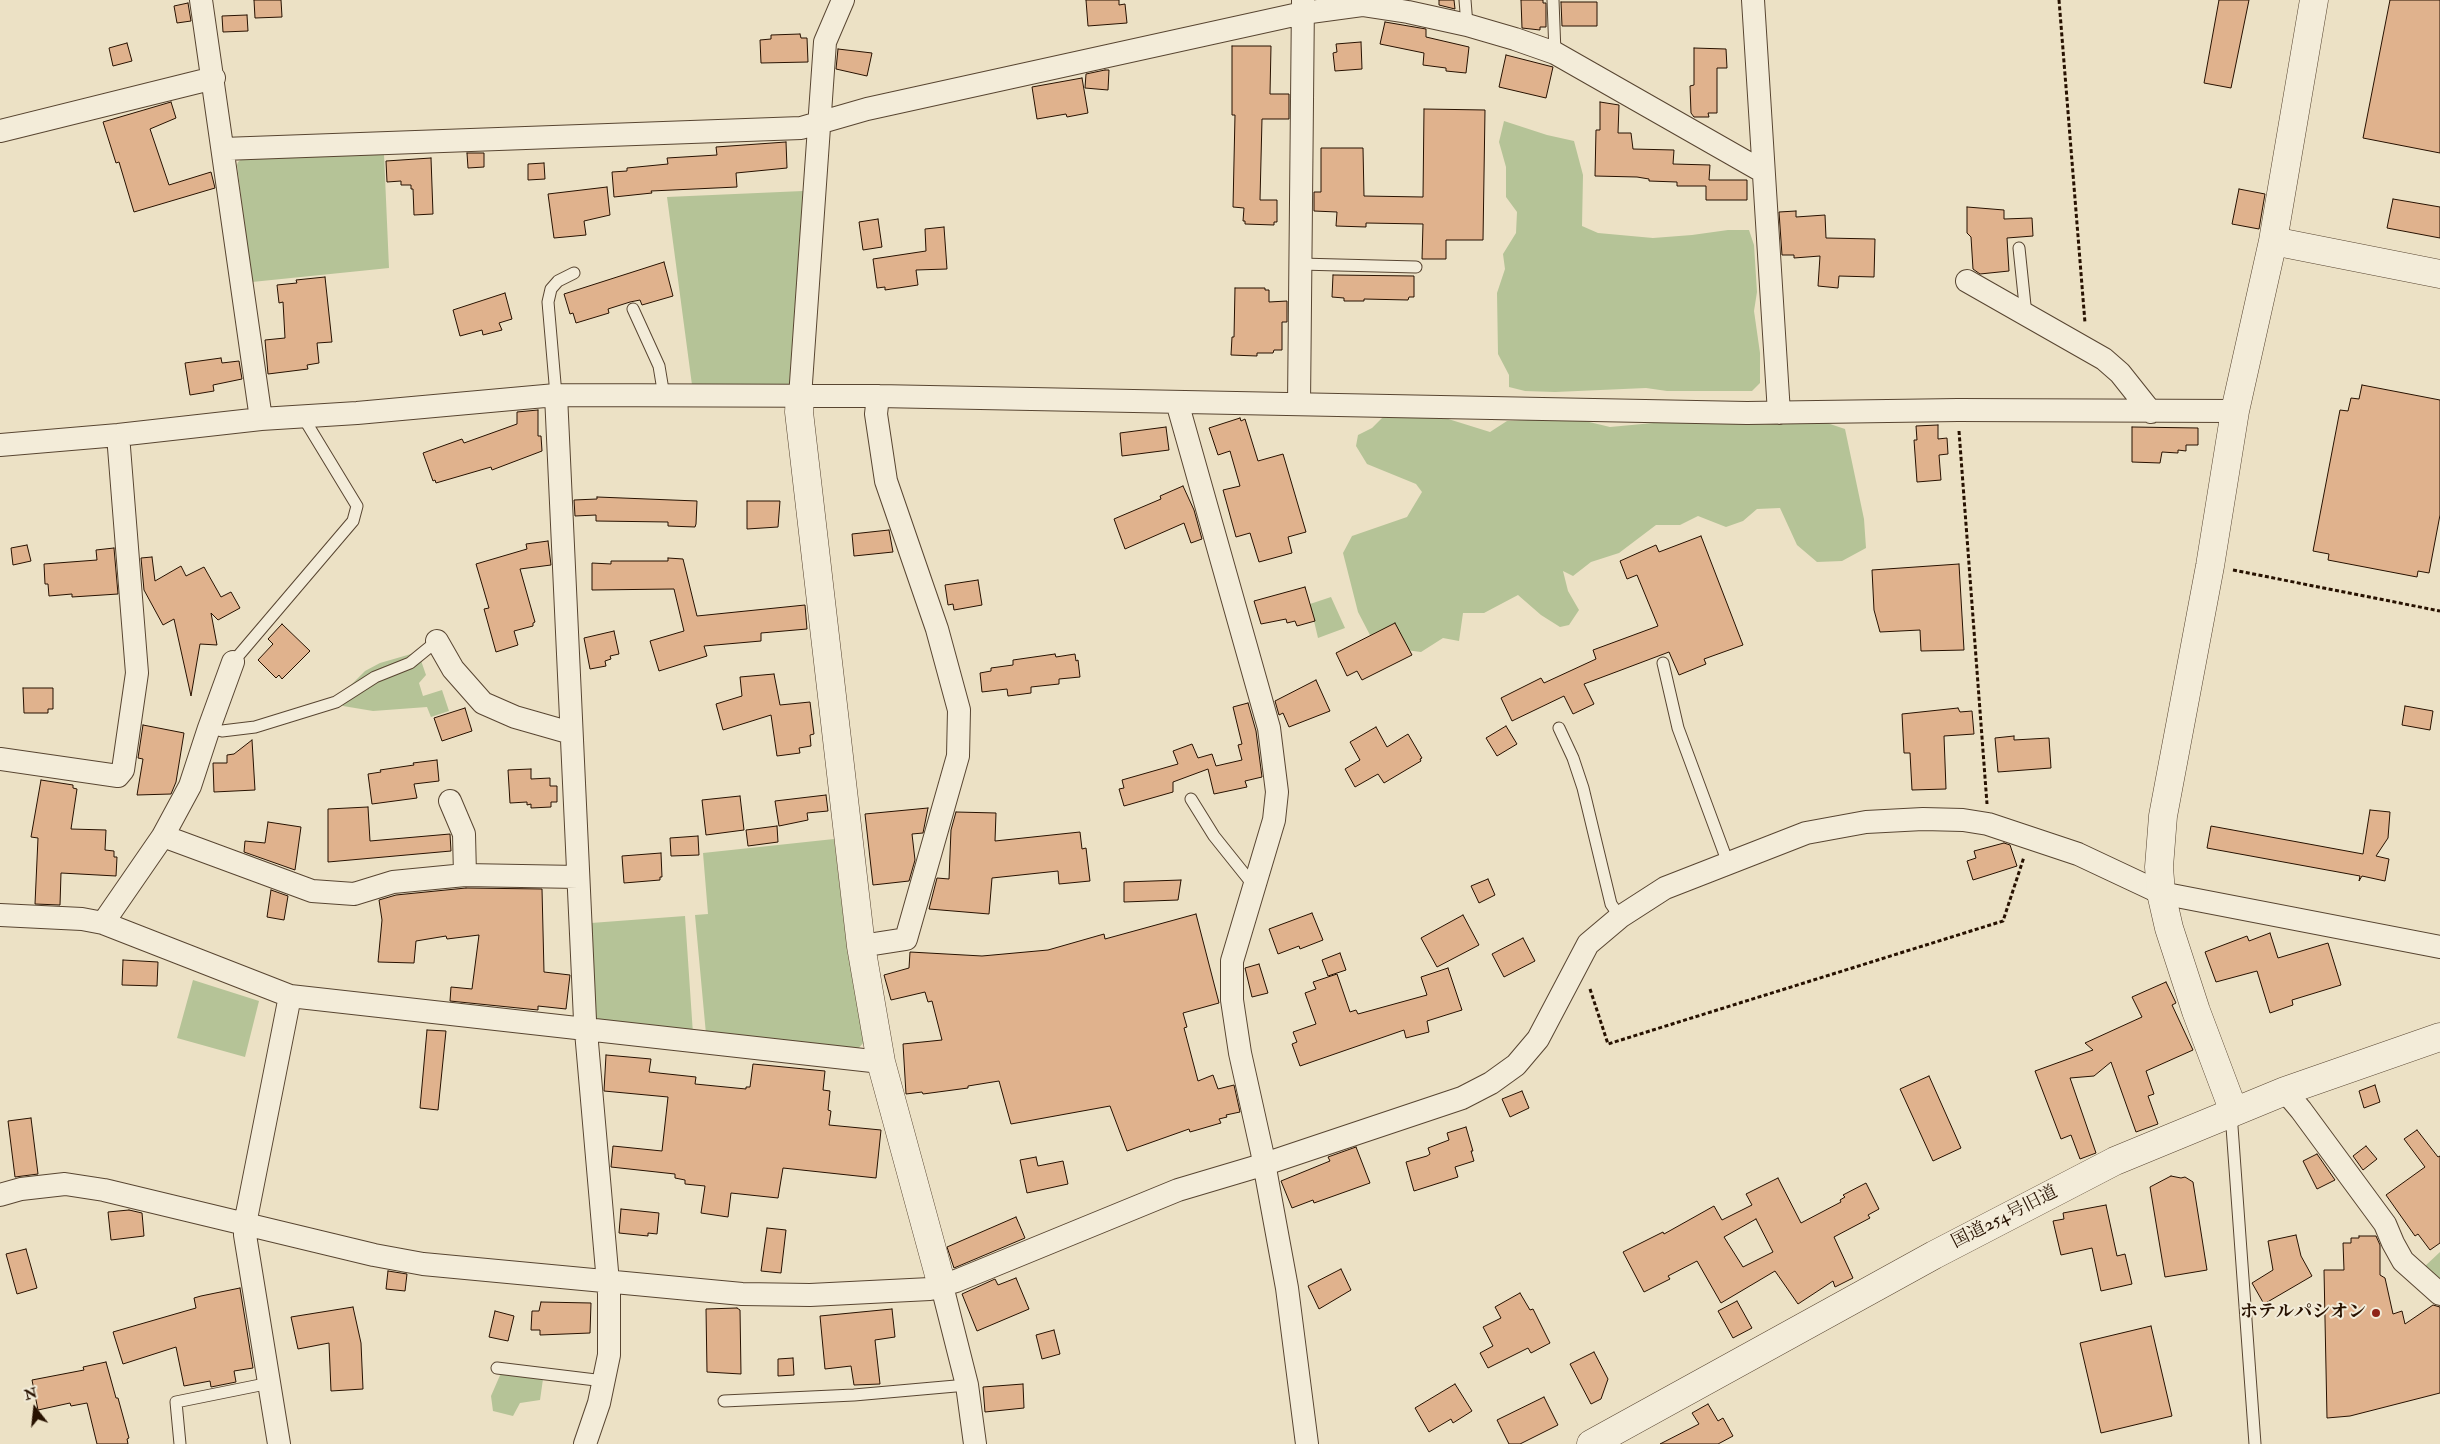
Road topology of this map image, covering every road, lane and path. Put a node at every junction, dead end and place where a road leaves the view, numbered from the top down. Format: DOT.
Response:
graph roads {
  1 [pos="202,0"];
  2 [pos="843,0"];
  3 [pos="1466,0"];
  4 [pos="1553,0"];
  5 [pos="1753,0"];
  6 [pos="2059,0"];
  7 [pos="2314,0"];
  8 [pos="1303,7"];
  9 [pos="1467,26"];
  10 [pos="1555,54"];
  11 [pos="214,78"];
  12 [pos="820,124"];
  13 [pos="0,132"];
  14 [pos="223,149"];
  15 [pos="1762,171"];
  16 [pos="2273,241"];
  17 [pos="2019,248"];
  18 [pos="1300,264"];
  19 [pos="1416,267"];
  20 [pos="574,273"];
  21 [pos="2440,274"];
  22 [pos="1967,281"];
  23 [pos="633,309"];
  24 [pos="2026,315"];
  25 [pos="2087,348"];
  26 [pos="556,395"];
  27 [pos="664,396"];
  28 [pos="878,396"];
  29 [pos="800,397"];
  30 [pos="1177,402"];
  31 [pos="1299,404"];
  32 [pos="1958,410"];
  33 [pos="2235,411"];
  34 [pos="2150,412"];
  35 [pos="1779,413"];
  36 [pos="304,417"];
  37 [pos="261,419"];
  38 [pos="118,436"];
  39 [pos="0,445"];
  40 [pos="2210,566"];
  41 [pos="2440,611"];
  42 [pos="437,641"];
  43 [pos="233,662"];
  44 [pos="1663,663"];
  45 [pos="209,728"];
  46 [pos="1559,728"];
  47 [pos="571,733"];
  48 [pos="0,759"];
  49 [pos="1191,799"];
  50 [pos="450,801"];
  51 [pos="1988,824"];
  52 [pos="164,836"];
  53 [pos="2030,837"];
  54 [pos="1728,863"];
  55 [pos="465,874"];
  56 [pos="578,877"];
  57 [pos="1254,886"];
  58 [pos="2161,893"];
  59 [pos="0,915"];
  60 [pos="1620,916"];
  61 [pos="102,923"];
  62 [pos="861,946"];
  63 [pos="2440,947"];
  64 [pos="1580,959"];
  65 [pos="290,996"];
  66 [pos="585,1031"];
  67 [pos="2440,1037"];
  68 [pos="881,1062"];
  69 [pos="2285,1091"];
  70 [pos="2233,1113"];
  71 [pos="1262,1165"];
  72 [pos="0,1195"];
  73 [pos="245,1224"];
  74 [pos="608,1282"];
  75 [pos="942,1286"];
  76 [pos="2440,1294"];
  77 [pos="497,1368"];
  78 [pos="604,1381"];
  79 [pos="270,1382"];
  80 [pos="967,1385"];
  81 [pos="724,1401"];
  82 [pos="1595,1443"];
  83 [pos="180,1444"];
  84 [pos="279,1444"];
  85 [pos="585,1444"];
  86 [pos="975,1444"];
  87 [pos="1307,1444"];
  88 [pos="2255,1444"];
  1 -- 11 [label="street"];
  2 -- 12 [label="street"];
  3 -- 9 [label="lane"];
  4 -- 10 [label="lane"];
  5 -- 15 [label="street"];
  6 -- 25 [label="path"];
  7 -- 16 [label="street"];
  8 -- 9 [label="street"];
  8 -- 12 [label="street"];
  8 -- 18 [label="street"];
  9 -- 10 [label="street"];
  10 -- 15 [label="street"];
  11 -- 13 [label="street"];
  11 -- 14 [label="street"];
  12 -- 14 [label="street"];
  12 -- 29 [label="street"];
  14 -- 37 [label="street"];
  15 -- 35 [label="street"];
  16 -- 21 [label="street"];
  16 -- 33 [label="street"];
  17 -- 24 [label="lane"];
  18 -- 19 [label="lane"];
  18 -- 31 [label="street"];
  20 -- 26 [label="lane"];
  22 -- 24 [label="street"];
  23 -- 27 [label="lane"];
  24 -- 25 [label="street"];
  25 -- 34 [label="street"];
  26 -- 27 [label="street"];
  26 -- 36 [label="street"];
  26 -- 47 [label="street"];
  27 -- 29 [label="street"];
  28 -- 29 [label="street"];
  28 -- 30 [label="street"];
  28 -- 62 [label="street"];
  29 -- 62 [label="street"];
  30 -- 31 [label="street"];
  30 -- 57 [label="street"];
  31 -- 35 [label="street"];
  32 -- 34 [label="street"];
  32 -- 35 [label="street"];
  32 -- 51 [label="path"];
  33 -- 34 [label="street"];
  33 -- 40 [label="street"];
  36 -- 37 [label="street"];
  36 -- 43 [label="lane"];
  37 -- 38 [label="street"];
  38 -- 39 [label="street"];
  38 -- 48 [label="street"];
  40 -- 41 [label="path"];
  40 -- 58 [label="street"];
  42 -- 45 [label="lane"];
  42 -- 47 [label="street"];
  43 -- 45 [label="street"];
  44 -- 54 [label="lane"];
  45 -- 52 [label="street"];
  46 -- 60 [label="lane"];
  47 -- 56 [label="street"];
  49 -- 57 [label="lane"];
  50 -- 55 [label="street"];
  51 -- 53 [label="street"];
  51 -- 54 [label="street"];
  52 -- 55 [label="street"];
  52 -- 61 [label="street"];
  53 -- 58 [label="street"];
  53 -- 64 [label="path"];
  54 -- 60 [label="street"];
  55 -- 56 [label="street"];
  56 -- 66 [label="street"];
  57 -- 71 [label="street"];
  58 -- 63 [label="street"];
  58 -- 70 [label="street"];
  59 -- 61 [label="street"];
  60 -- 64 [label="street"];
  61 -- 65 [label="street"];
  62 -- 68 [label="street"];
  64 -- 71 [label="street"];
  65 -- 66 [label="street"];
  65 -- 73 [label="street"];
  66 -- 68 [label="street"];
  66 -- 74 [label="street"];
  67 -- 69 [label="street, 国道254号旧道"];
  68 -- 75 [label="street"];
  69 -- 70 [label="street, 国道254号旧道"];
  69 -- 76 [label="street"];
  70 -- 82 [label="street, 国道254号旧道"];
  70 -- 88 [label="lane"];
  71 -- 75 [label="street"];
  71 -- 87 [label="street"];
  72 -- 73 [label="street"];
  73 -- 74 [label="street"];
  73 -- 79 [label="street"];
  74 -- 75 [label="street"];
  74 -- 78 [label="street"];
  75 -- 80 [label="street"];
  77 -- 78 [label="lane"];
  78 -- 85 [label="street"];
  79 -- 83 [label="lane"];
  79 -- 84 [label="street"];
  80 -- 81 [label="lane"];
  80 -- 86 [label="street"];
}
